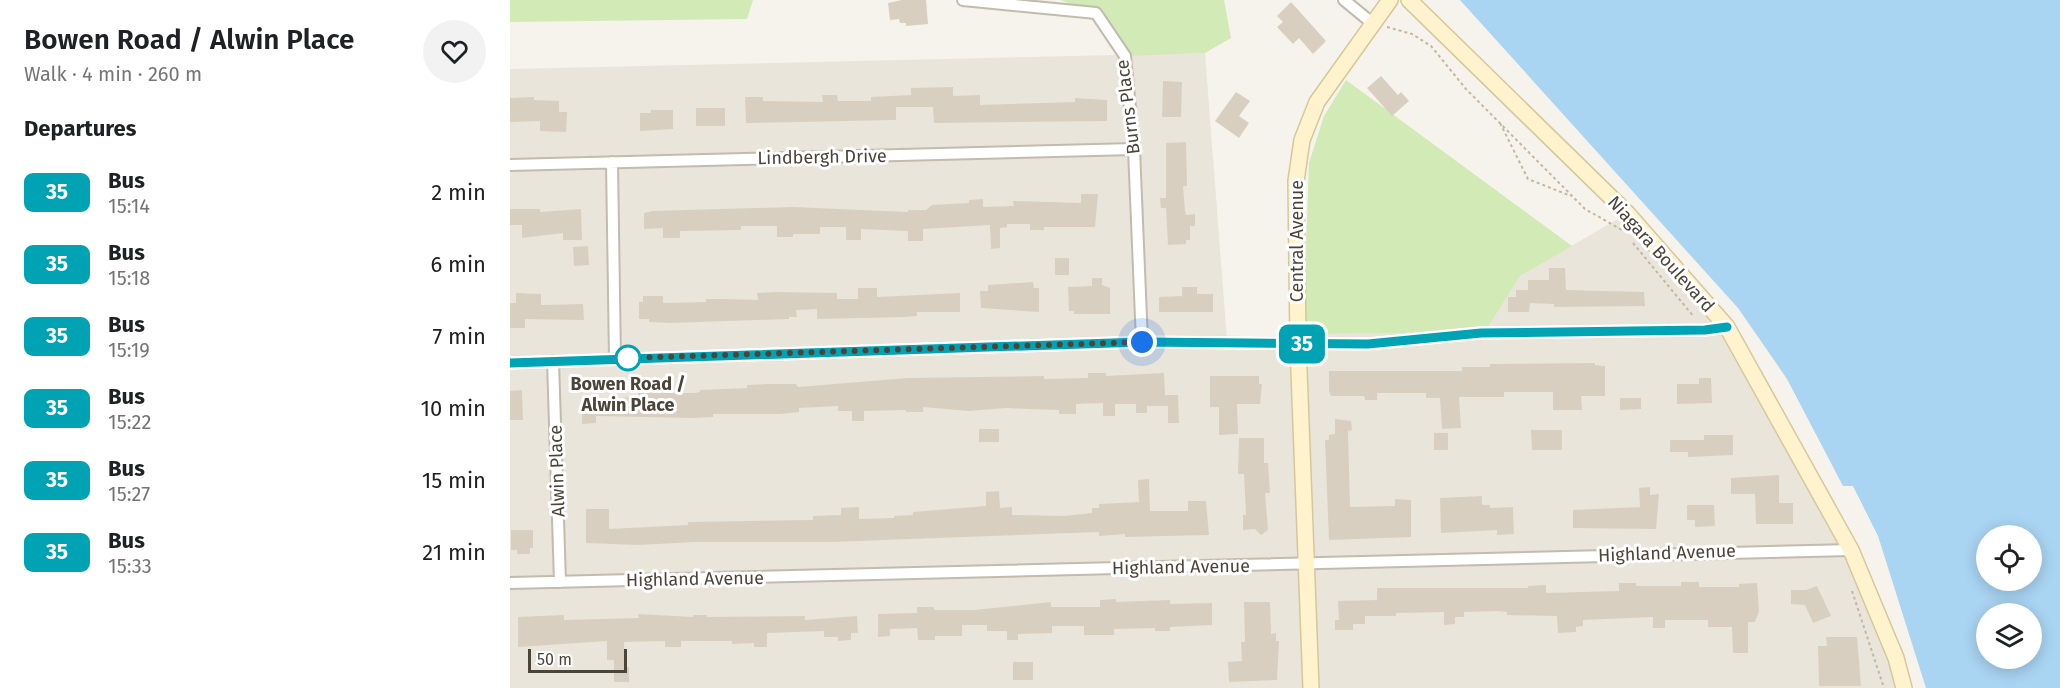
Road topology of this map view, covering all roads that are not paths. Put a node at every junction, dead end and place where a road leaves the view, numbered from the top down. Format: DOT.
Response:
graph roads {
  1 [pos="963,0"];
  2 [pos="1344,0"];
  3 [pos="1390,0"];
  4 [pos="1409,0"];
  5 [pos="1372,23"];
  6 [pos="1134,149"];
  7 [pos="612,162"];
  8 [pos="510,165"];
  9 [pos="1727,327"];
  10 [pos="1142,342"];
  11 [pos="1298,344"];
  12 [pos="615,359"];
  13 [pos="554,361"];
  14 [pos="510,363"];
  15 [pos="1851,550"];
  16 [pos="1307,564"];
  17 [pos="560,582"];
  18 [pos="510,583"];
  19 [pos="1311,688"];
  20 [pos="1904,688"];
  1 -- 6 [label="street, Burns Place"];
  2 -- 5 [label="street"];
  3 -- 5 [label="main road, Central Avenue"];
  4 -- 9 [label="main road, Niagara Boulevard"];
  5 -- 11 [label="main road, Central Avenue"];
  6 -- 7 [label="street, Lindbergh Drive"];
  6 -- 10 [label="street, Burns Place"];
  7 -- 8 [label="street, Lindbergh Drive"];
  7 -- 12 [label="street"];
  9 -- 11 [label="street"];
  9 -- 15 [label="main road, Niagara Boulevard"];
  10 -- 11 [label="street"];
  10 -- 12 [label="street"];
  11 -- 16 [label="main road, Central Avenue"];
  12 -- 13 [label="street"];
  13 -- 14 [label="street"];
  13 -- 17 [label="street, Alwin Place"];
  15 -- 16 [label="street, Highland Avenue"];
  15 -- 20 [label="main road, Niagara Boulevard"];
  16 -- 17 [label="street, Highland Avenue"];
  16 -- 19 [label="main road, Central Avenue"];
  17 -- 18 [label="street, Highland Avenue"];
}
